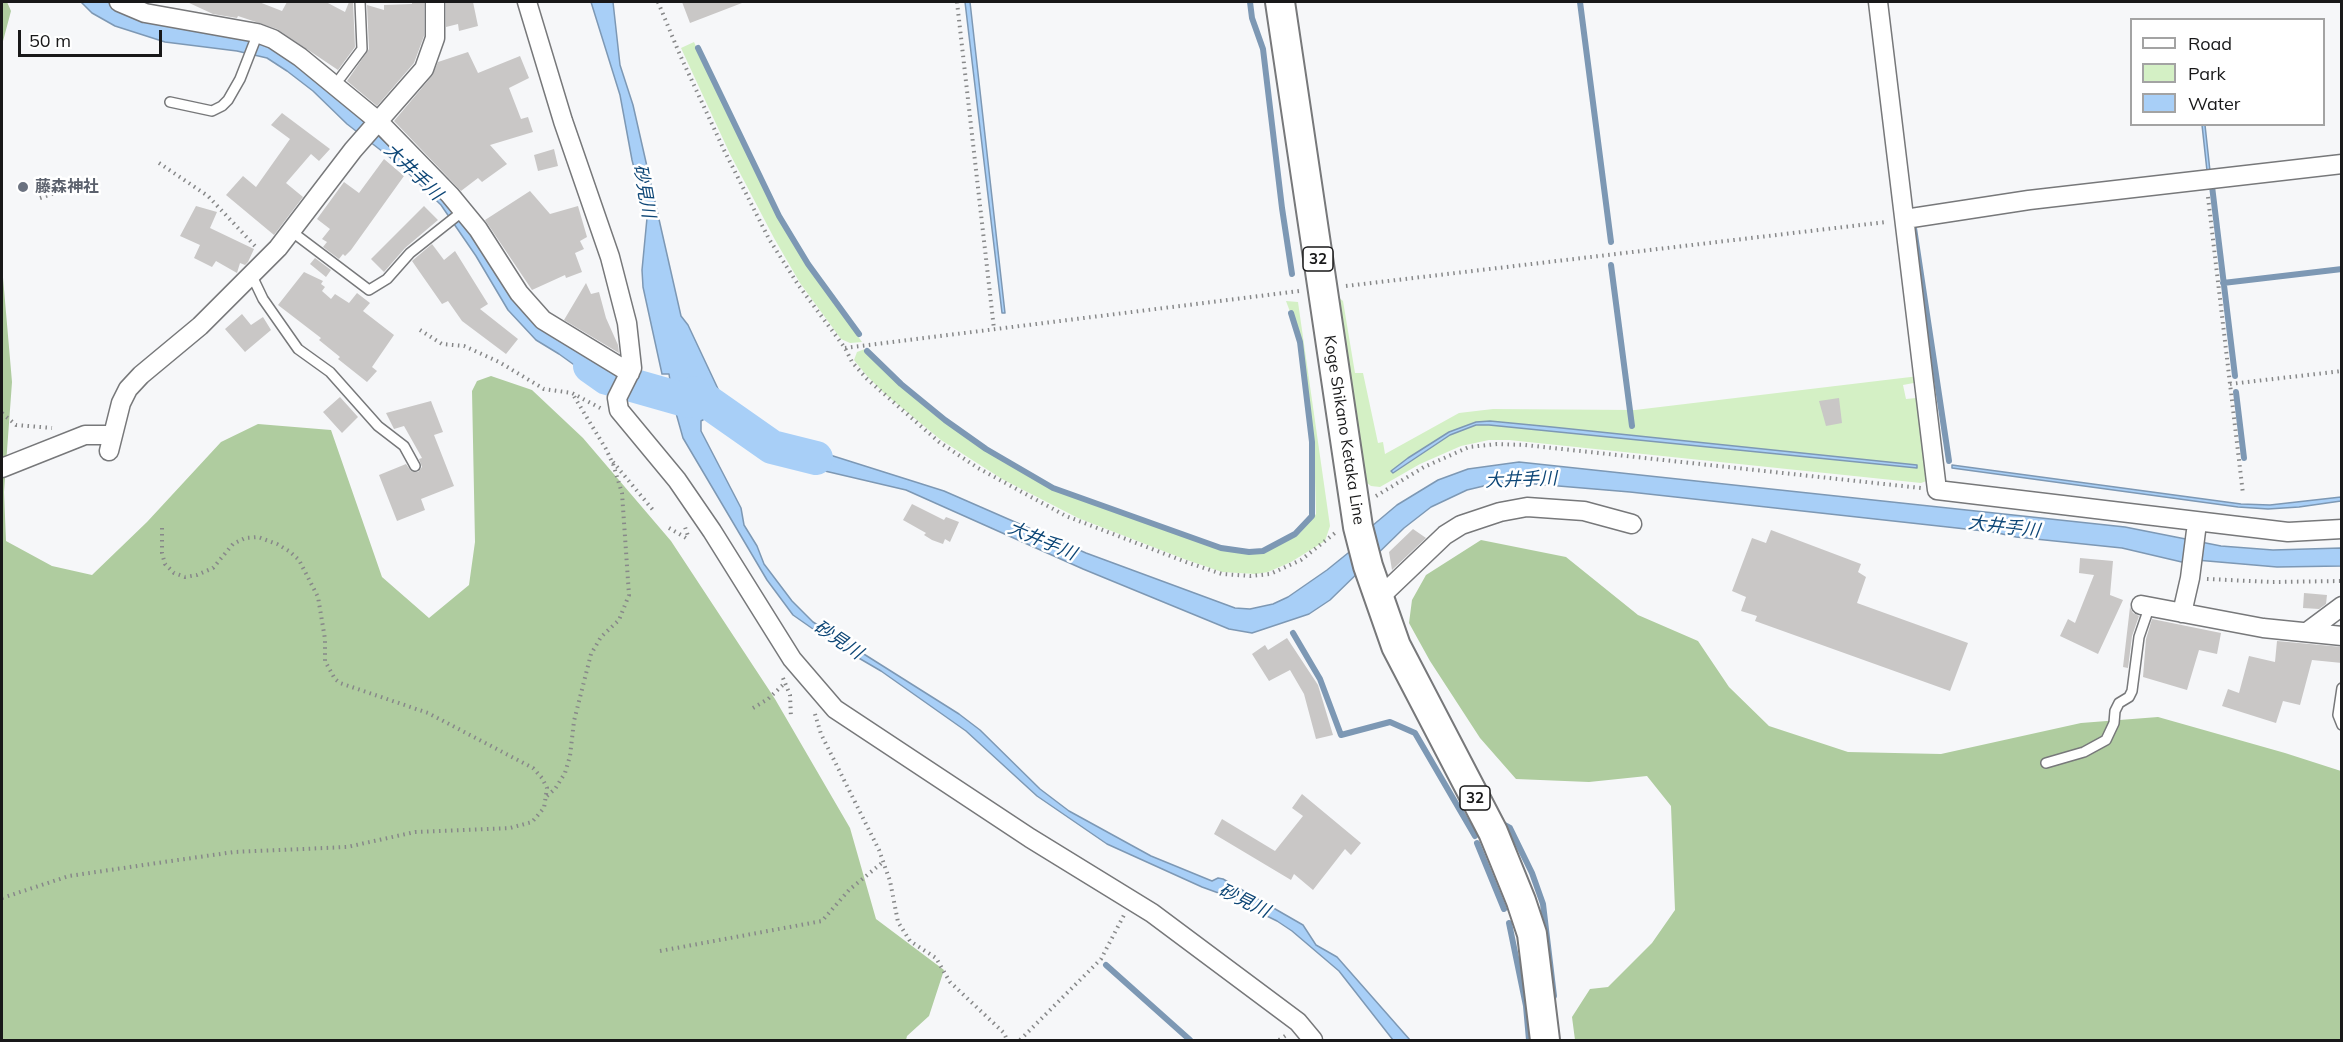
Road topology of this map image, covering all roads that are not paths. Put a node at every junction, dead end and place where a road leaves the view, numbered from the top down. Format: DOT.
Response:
graph roads {
  1 [pos="119,2"];
  2 [pos="360,2"];
  3 [pos="435,2"];
  4 [pos="527,2"];
  5 [pos="1280,2"];
  6 [pos="1878,2"];
  7 [pos="256,36"];
  8 [pos="341,77"];
  9 [pos="170,102"];
  10 [pos="377,123"];
  11 [pos="2342,164"];
  12 [pos="463,211"];
  13 [pos="1905,219"];
  14 [pos="291,231"];
  15 [pos="252,276"];
  16 [pos="628,375"];
  17 [pos="415,466"];
  18 [pos="2,468"];
  19 [pos="1632,524"];
  20 [pos="2342,529"];
  21 [pos="2196,530"];
  22 [pos="1379,598"];
  23 [pos="2145,606"];
  24 [pos="2342,606"];
  25 [pos="2182,613"];
  26 [pos="2307,632"];
  27 [pos="2342,636"];
  28 [pos="2342,688"];
  29 [pos="2342,725"];
  30 [pos="2046,763"];
  31 [pos="1313,1041"];
  32 [pos="1545,1041"];
  1 -- 7 [label="street"];
  2 -- 8 [label="lane"];
  3 -- 10 [label="street"];
  4 -- 16 [label="street"];
  5 -- 22 [label="main road, Koge Shikano Ketaka Line / 32"];
  6 -- 13 [label="street"];
  7 -- 9 [label="lane"];
  7 -- 10 [label="street"];
  10 -- 12 [label="street"];
  10 -- 14 [label="street"];
  11 -- 13 [label="street"];
  12 -- 14 [label="lane"];
  12 -- 16 [label="street"];
  13 -- 21 [label="street"];
  14 -- 15 [label="street"];
  15 -- 17 [label="lane"];
  15 -- 18 [label="street"];
  16 -- 31 [label="street"];
  19 -- 22 [label="street"];
  20 -- 21 [label="street"];
  21 -- 25 [label="street"];
  22 -- 32 [label="main road, Koge Shikano Ketaka Line / 32"];
  23 -- 25 [label="street"];
  23 -- 30 [label="lane"];
  24 -- 26 [label="street"];
  25 -- 26 [label="street"];
  26 -- 27 [label="street"];
  28 -- 29 [label="lane"];
}
